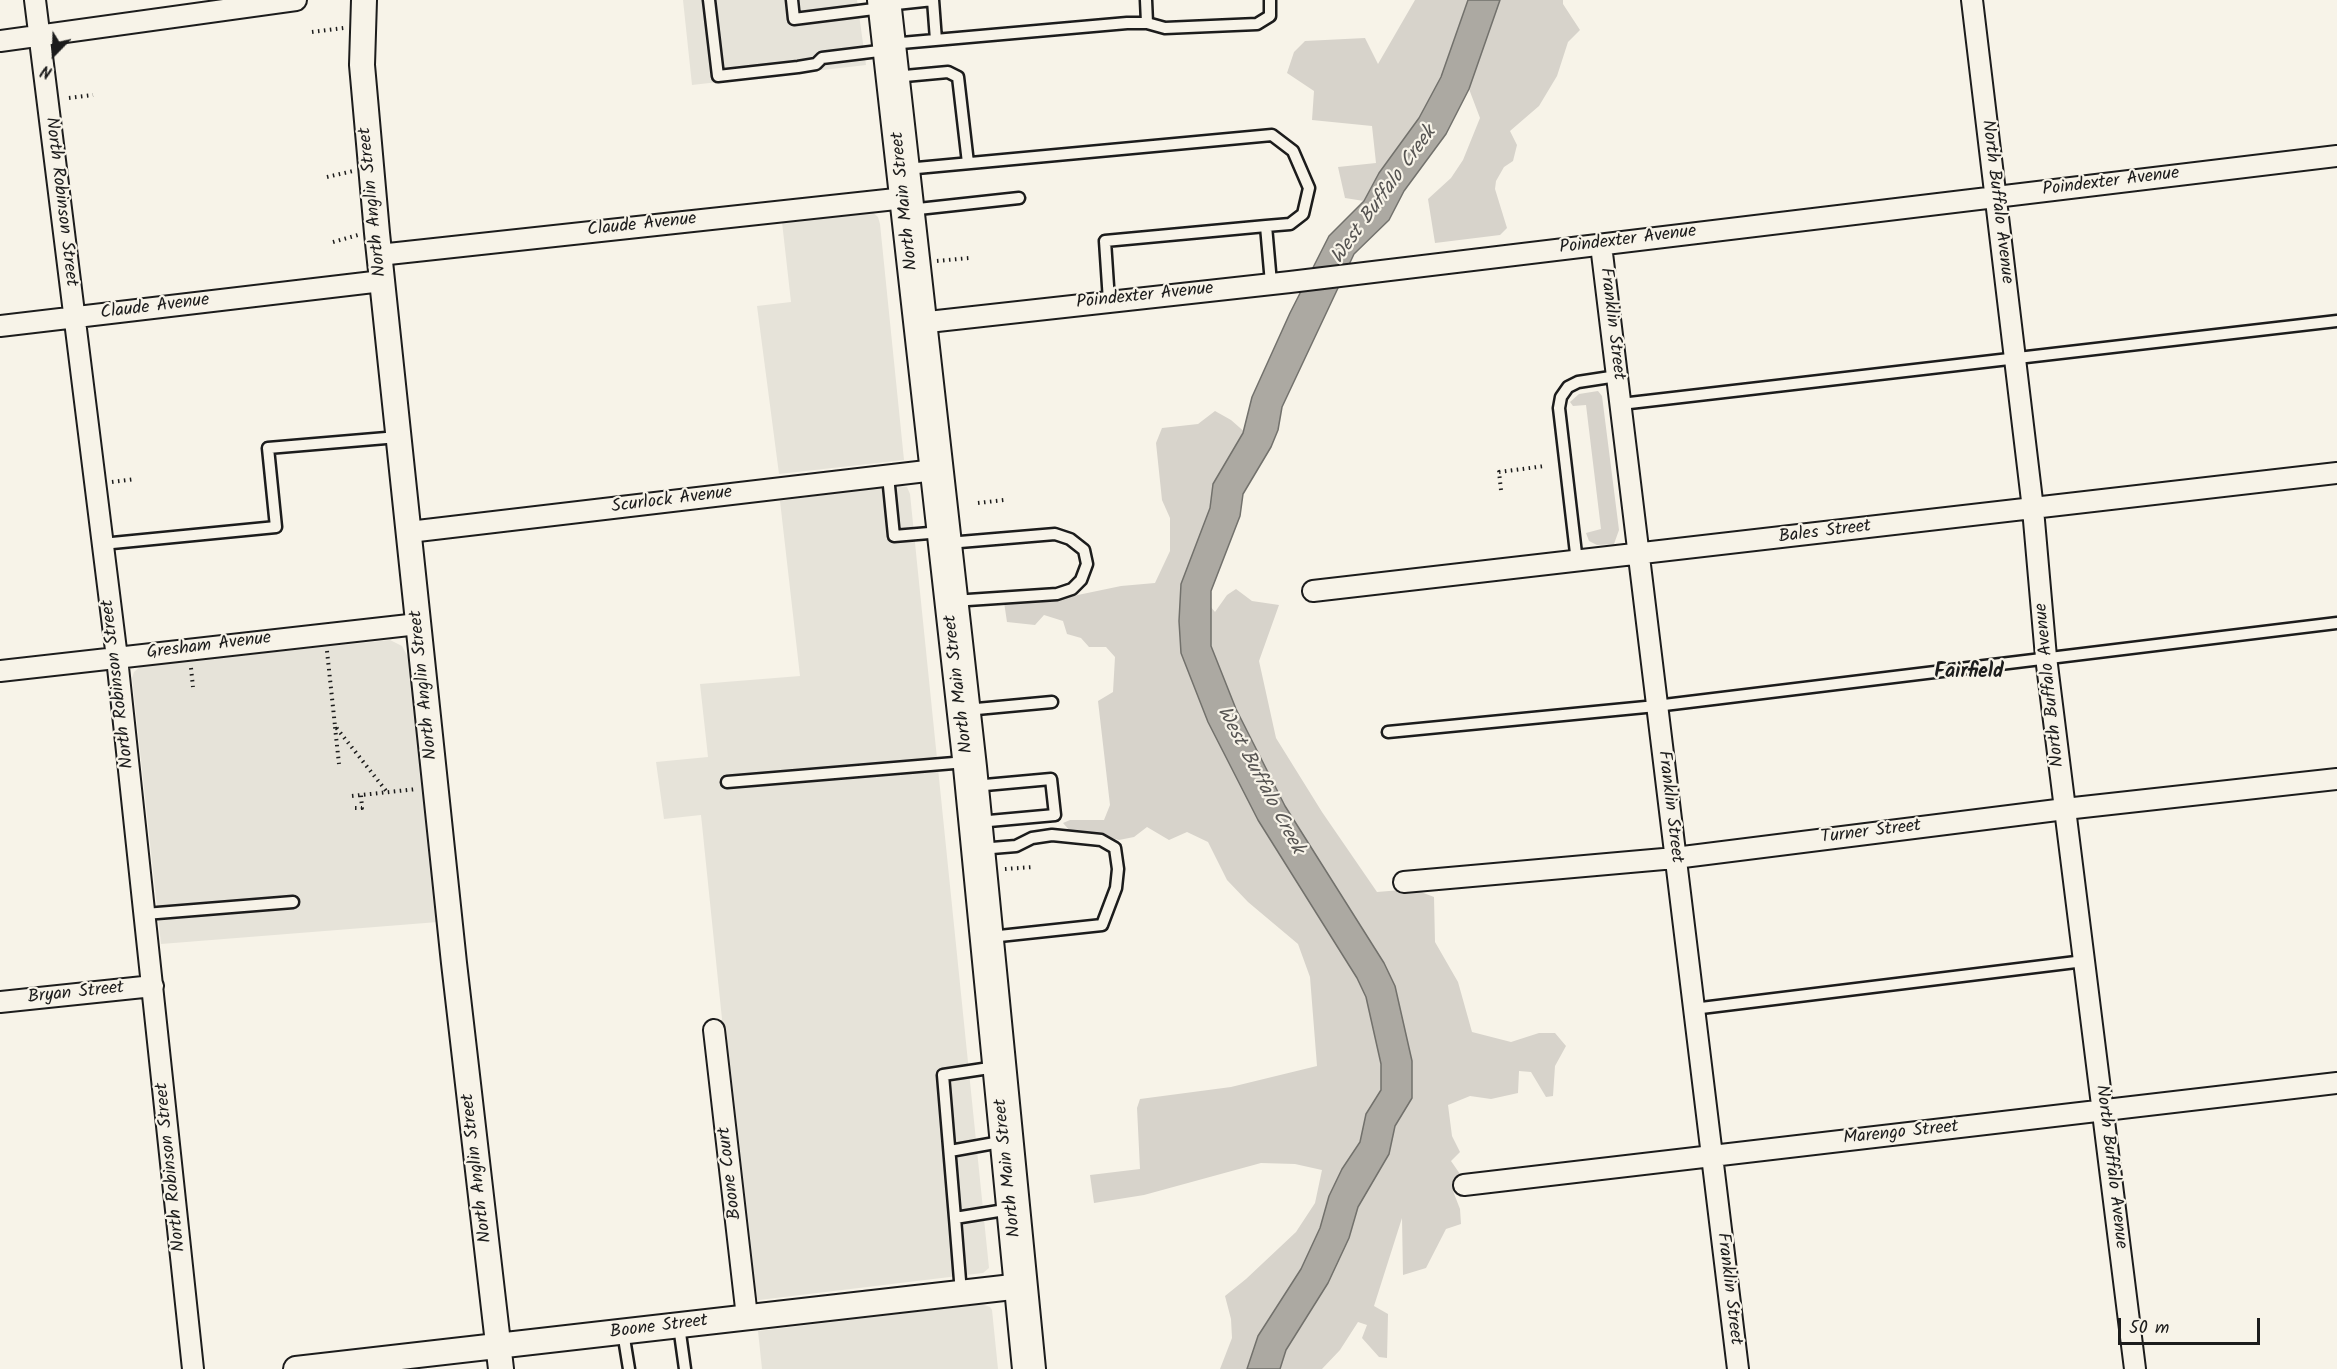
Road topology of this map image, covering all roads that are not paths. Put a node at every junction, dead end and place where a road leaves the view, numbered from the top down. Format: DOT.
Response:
graph roads {
  1 [pos="34,0"];
  2 [pos="296,0"];
  3 [pos="363,0"];
  4 [pos="710,0"];
  5 [pos="792,0"];
  6 [pos="1146,0"];
  7 [pos="1270,0"];
  8 [pos="1972,0"];
  9 [pos="885,4"];
  10 [pos="1147,23"];
  11 [pos="39,35"];
  12 [pos="0,40"];
  13 [pos="936,40"];
  14 [pos="891,57"];
  15 [pos="2337,156"];
  16 [pos="968,163"];
  17 [pos="905,193"];
  18 [pos="1995,197"];
  19 [pos="1019,198"];
  20 [pos="1266,226"];
  21 [pos="1601,245"];
  22 [pos="379,255"];
  23 [pos="382,281"];
  24 [pos="1281,283"];
  25 [pos="1109,301"];
  26 [pos="75,318"];
  27 [pos="2337,321"];
  28 [pos="919,323"];
  29 [pos="0,326"];
  30 [pos="2016,358"];
  31 [pos="1617,376"];
  32 [pos="1621,404"];
  33 [pos="399,437"];
  34 [pos="935,470"];
  35 [pos="2337,473"];
  36 [pos="888,476"];
  37 [pos="2033,509"];
  38 [pos="409,532"];
  39 [pos="942,537"];
  40 [pos="102,544"];
  41 [pos="1638,554"];
  42 [pos="1577,562"];
  43 [pos="1313,591"];
  44 [pos="950,602"];
  45 [pos="2337,623"];
  46 [pos="418,624"];
  47 [pos="2046,657"];
  48 [pos="117,658"];
  49 [pos="0,671"];
  50 [pos="1052,702"];
  51 [pos="1656,706"];
  52 [pos="963,711"];
  53 [pos="1388,732"];
  54 [pos="970,774"];
  55 [pos="2337,779"];
  56 [pos="727,782"];
  57 [pos="2065,809"];
  58 [pos="976,836"];
  59 [pos="1676,858"];
  60 [pos="1404,882"];
  61 [pos="293,902"];
  62 [pos="145,914"];
  63 [pos="986,938"];
  64 [pos="2084,961"];
  65 [pos="153,986"];
  66 [pos="0,1002"];
  67 [pos="1693,1009"];
  68 [pos="714,1030"];
  69 [pos="999,1066"];
  70 [pos="2337,1083"];
  71 [pos="2103,1112"];
  72 [pos="1006,1141"];
  73 [pos="950,1151"];
  74 [pos="1710,1155"];
  75 [pos="1464,1185"];
  76 [pos="1013,1209"];
  77 [pos="955,1218"];
  78 [pos="1021,1286"];
  79 [pos="961,1293"];
  80 [pos="747,1317"];
  81 [pos="679,1326"];
  82 [pos="623,1332"];
  83 [pos="500,1357"];
  84 [pos="193,1369"];
  85 [pos="296,1369"];
  86 [pos="629,1369"];
  87 [pos="685,1369"];
  88 [pos="1029,1369"];
  89 [pos="1738,1369"];
  90 [pos="2135,1369"];
  1 -- 11 [label="street, North Robinson Street"];
  2 -- 11 [label="street"];
  3 -- 22 [label="street, North Anglin Street"];
  4 -- 14 [label="lane"];
  5 -- 9 [label="lane"];
  6 -- 10 [label="lane"];
  7 -- 10 [label="lane"];
  8 -- 18 [label="street, North Buffalo Avenue"];
  9 -- 13 [label="lane"];
  9 -- 14 [label="main road, North Main Street"];
  10 -- 13 [label="lane"];
  11 -- 12 [label="street"];
  11 -- 26 [label="street, North Robinson Street"];
  13 -- 14 [label="lane"];
  14 -- 16 [label="lane"];
  14 -- 17 [label="main road, North Main Street"];
  15 -- 18 [label="street, Poindexter Avenue"];
  16 -- 17 [label="lane"];
  16 -- 20 [label="lane"];
  17 -- 19 [label="lane"];
  17 -- 22 [label="street, Claude Avenue"];
  17 -- 28 [label="main road, North Main Street"];
  18 -- 21 [label="street, Poindexter Avenue"];
  18 -- 30 [label="street, North Buffalo Avenue"];
  20 -- 24 [label="lane"];
  20 -- 25 [label="lane"];
  21 -- 24 [label="street, Poindexter Avenue"];
  21 -- 31 [label="street, Franklin Street"];
  22 -- 23 [label="street, North Anglin Street"];
  23 -- 26 [label="street, Claude Avenue"];
  23 -- 33 [label="street, North Anglin Street"];
  24 -- 25 [label="street, Poindexter Avenue"];
  25 -- 28 [label="street, Poindexter Avenue"];
  26 -- 29 [label="street, Claude Avenue"];
  26 -- 40 [label="street, North Robinson Street"];
  27 -- 30 [label="lane"];
  28 -- 34 [label="main road, North Main Street"];
  30 -- 32 [label="lane"];
  30 -- 37 [label="street, North Buffalo Avenue"];
  31 -- 32 [label="street, Franklin Street"];
  31 -- 42 [label="lane"];
  32 -- 41 [label="street, Franklin Street"];
  33 -- 38 [label="street, North Anglin Street"];
  33 -- 40 [label="lane"];
  34 -- 36 [label="street, Scurlock Avenue"];
  34 -- 39 [label="main road, North Main Street"];
  35 -- 37 [label="street, Bales Street"];
  36 -- 38 [label="street, Scurlock Avenue"];
  36 -- 39 [label="lane"];
  37 -- 41 [label="street, Bales Street"];
  37 -- 47 [label="street, North Buffalo Avenue"];
  38 -- 46 [label="street, North Anglin Street"];
  39 -- 44 [label="main road, North Main Street"];
  39 -- 44 [label="lane"];
  40 -- 48 [label="street, North Robinson Street"];
  41 -- 42 [label="street, Bales Street"];
  41 -- 51 [label="street, Franklin Street"];
  42 -- 43 [label="street, Bales Street"];
  44 -- 52 [label="main road, North Main Street"];
  45 -- 47 [label="lane"];
  46 -- 48 [label="street, Gresham Avenue"];
  46 -- 83 [label="street, North Anglin Street"];
  47 -- 51 [label="lane"];
  47 -- 57 [label="street, North Buffalo Avenue"];
  48 -- 49 [label="street, Gresham Avenue"];
  48 -- 62 [label="street, North Robinson Street"];
  50 -- 52 [label="lane"];
  51 -- 53 [label="lane"];
  51 -- 59 [label="street, Franklin Street"];
  52 -- 54 [label="main road, North Main Street"];
  54 -- 56 [label="lane"];
  54 -- 58 [label="main road, North Main Street"];
  54 -- 58 [label="lane"];
  55 -- 57 [label="street, Turner Street"];
  57 -- 59 [label="street, Turner Street"];
  57 -- 64 [label="street, North Buffalo Avenue"];
  58 -- 63 [label="main road, North Main Street"];
  58 -- 63 [label="lane"];
  59 -- 60 [label="street, Turner Street"];
  59 -- 67 [label="street, Franklin Street"];
  61 -- 62 [label="lane"];
  62 -- 65 [label="street, North Robinson Street"];
  63 -- 69 [label="main road, North Main Street"];
  64 -- 67 [label="lane"];
  64 -- 71 [label="street, North Buffalo Avenue"];
  65 -- 66 [label="street, Bryan Street"];
  65 -- 84 [label="street, North Robinson Street"];
  67 -- 74 [label="street, Franklin Street"];
  68 -- 80 [label="street, Boone Court"];
  69 -- 72 [label="main road, North Main Street"];
  69 -- 73 [label="lane"];
  70 -- 71 [label="street, Marengo Street"];
  71 -- 74 [label="street, Marengo Street"];
  71 -- 90 [label="street, North Buffalo Avenue"];
  72 -- 73 [label="lane"];
  72 -- 76 [label="main road, North Main Street"];
  73 -- 77 [label="lane"];
  74 -- 75 [label="street, Marengo Street"];
  74 -- 89 [label="street, Franklin Street"];
  76 -- 77 [label="lane"];
  76 -- 78 [label="main road, North Main Street"];
  77 -- 79 [label="lane"];
  78 -- 79 [label="street, Boone Street"];
  78 -- 88 [label="main road, North Main Street"];
  79 -- 80 [label="street, Boone Street"];
  80 -- 81 [label="street, Boone Street"];
  81 -- 82 [label="street, Boone Street"];
  81 -- 87 [label="lane"];
  82 -- 83 [label="street, Boone Street"];
  82 -- 86 [label="lane"];
  83 -- 85 [label="street, Boone Street"];
}
